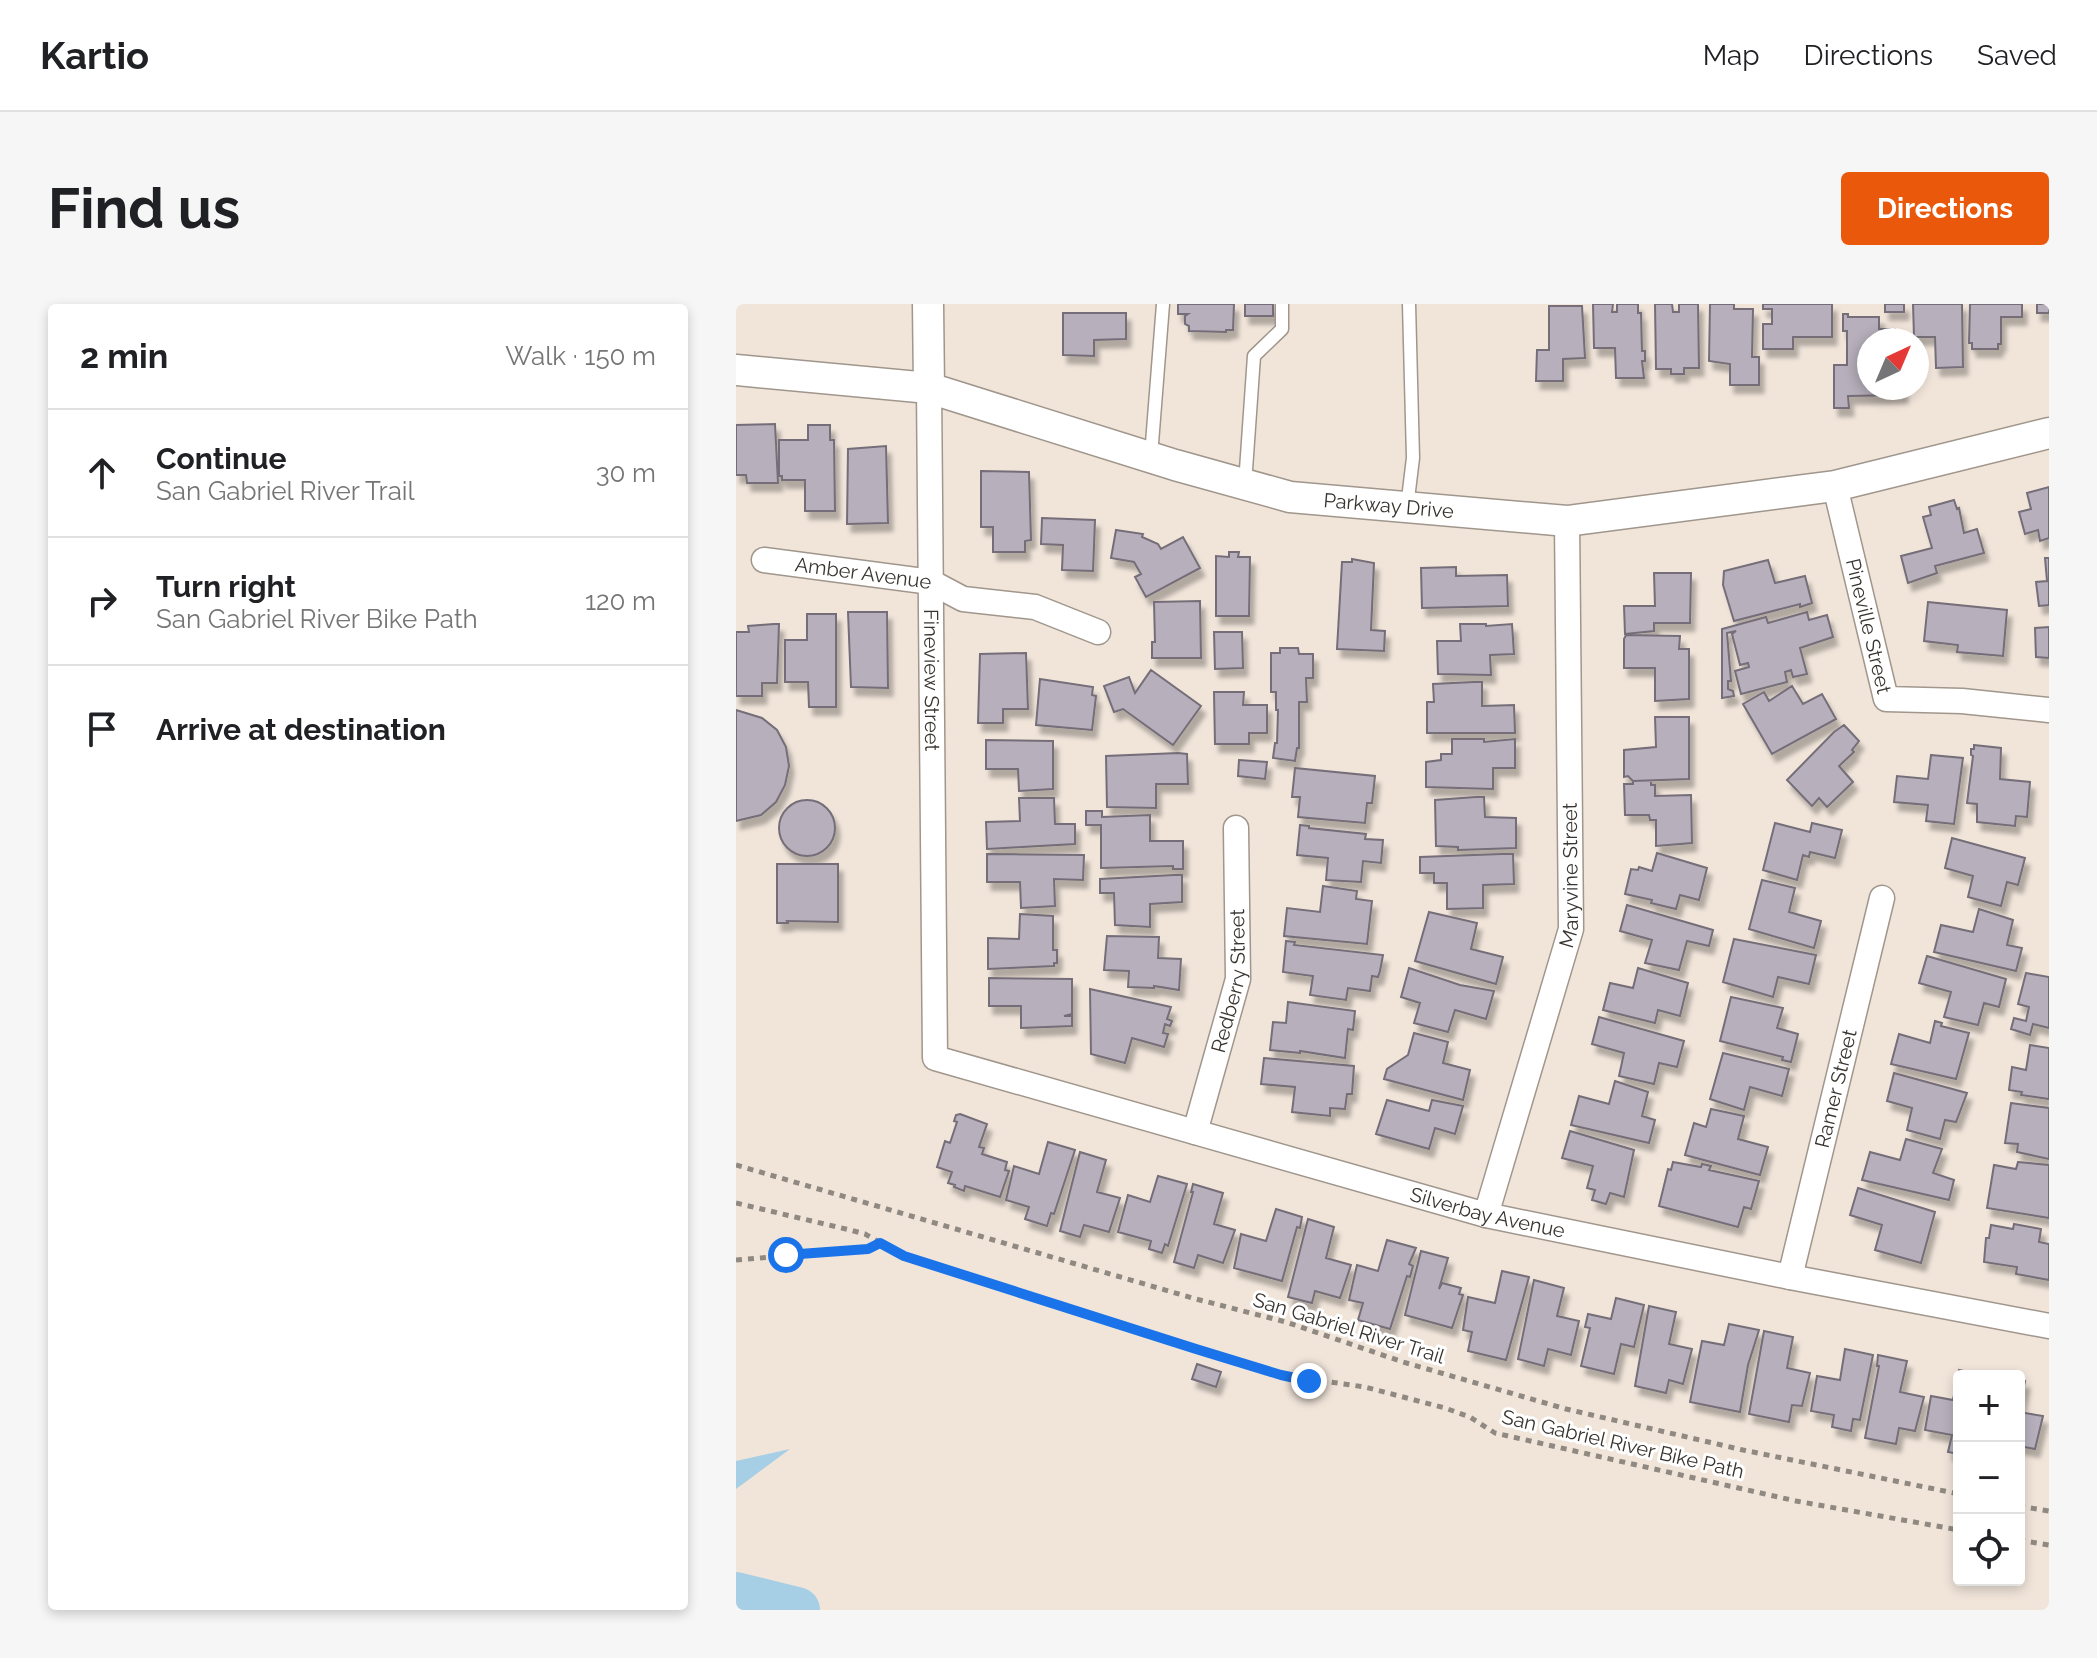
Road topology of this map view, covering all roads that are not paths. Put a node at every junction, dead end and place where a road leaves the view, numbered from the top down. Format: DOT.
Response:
graph roads {
  1 [pos="928,304"];
  2 [pos="1163,304"];
  3 [pos="1282,304"];
  4 [pos="1409,304"];
  5 [pos="736,370"];
  6 [pos="929,388"];
  7 [pos="2049,433"];
  8 [pos="1151,457"];
  9 [pos="1245,484"];
  10 [pos="1835,486"];
  11 [pos="1407,507"];
  12 [pos="1567,521"];
  13 [pos="764,560"];
  14 [pos="931,582"];
  15 [pos="1098,632"];
  16 [pos="2049,710"];
  17 [pos="1236,828"];
  18 [pos="1882,898"];
  19 [pos="935,1058"];
  20 [pos="1195,1132"];
  21 [pos="1486,1215"];
  22 [pos="1790,1277"];
  23 [pos="2049,1326"];
  1 -- 6 [label="street, Fineview Street"];
  2 -- 8 [label="lane"];
  3 -- 9 [label="lane"];
  4 -- 11 [label="lane"];
  5 -- 6 [label="street, Parkway Drive"];
  6 -- 8 [label="street, Parkway Drive"];
  6 -- 14 [label="street, Fineview Street"];
  7 -- 10 [label="street, Parkway Drive"];
  8 -- 9 [label="street, Parkway Drive"];
  9 -- 11 [label="street, Parkway Drive"];
  10 -- 12 [label="street, Parkway Drive"];
  10 -- 16 [label="street, Pineville Street"];
  11 -- 12 [label="street, Parkway Drive"];
  12 -- 21 [label="street, Maryvine Street"];
  13 -- 14 [label="street, Amber Avenue"];
  14 -- 15 [label="street, Amber Avenue"];
  14 -- 19 [label="street, Fineview Street"];
  17 -- 20 [label="street, Redberry Street"];
  18 -- 22 [label="street, Ramer Street"];
  19 -- 20 [label="street, Silverbay Avenue"];
  20 -- 21 [label="street, Silverbay Avenue"];
  21 -- 22 [label="street, Silverbay Avenue"];
  22 -- 23 [label="street, Silverbay Avenue"];
}
